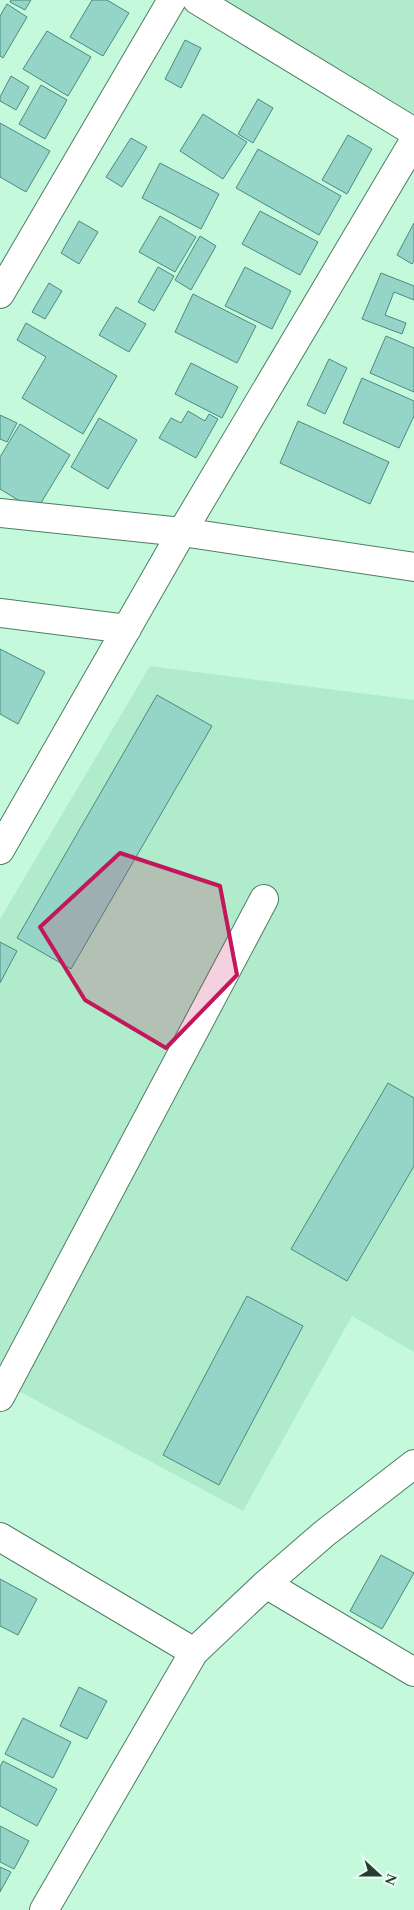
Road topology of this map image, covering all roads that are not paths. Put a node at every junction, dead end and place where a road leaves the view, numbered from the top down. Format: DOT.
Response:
graph roads {
  1 [pos="172,0"];
  2 [pos="197,0"];
  3 [pos="414,132"];
  4 [pos="414,141"];
  5 [pos="0,294"];
  6 [pos="0,514"];
  7 [pos="182,532"];
  8 [pos="414,567"];
  9 [pos="0,613"];
  10 [pos="126,628"];
  11 [pos="0,850"];
  12 [pos="264,899"];
  13 [pos="0,1397"];
  14 [pos="414,1464"];
  15 [pos="0,1537"];
  16 [pos="266,1584"];
  17 [pos="194,1652"];
  18 [pos="414,1672"];
  19 [pos="44,1910"];
  1 -- 5 [label="street"];
  2 -- 3 [label="street"];
  4 -- 7 [label="street"];
  6 -- 7 [label="street"];
  7 -- 8 [label="street"];
  7 -- 10 [label="street"];
  9 -- 10 [label="street"];
  10 -- 11 [label="street"];
  12 -- 13 [label="street"];
  14 -- 16 [label="street"];
  15 -- 17 [label="street"];
  16 -- 17 [label="street"];
  16 -- 18 [label="street"];
  17 -- 19 [label="street"];
}
